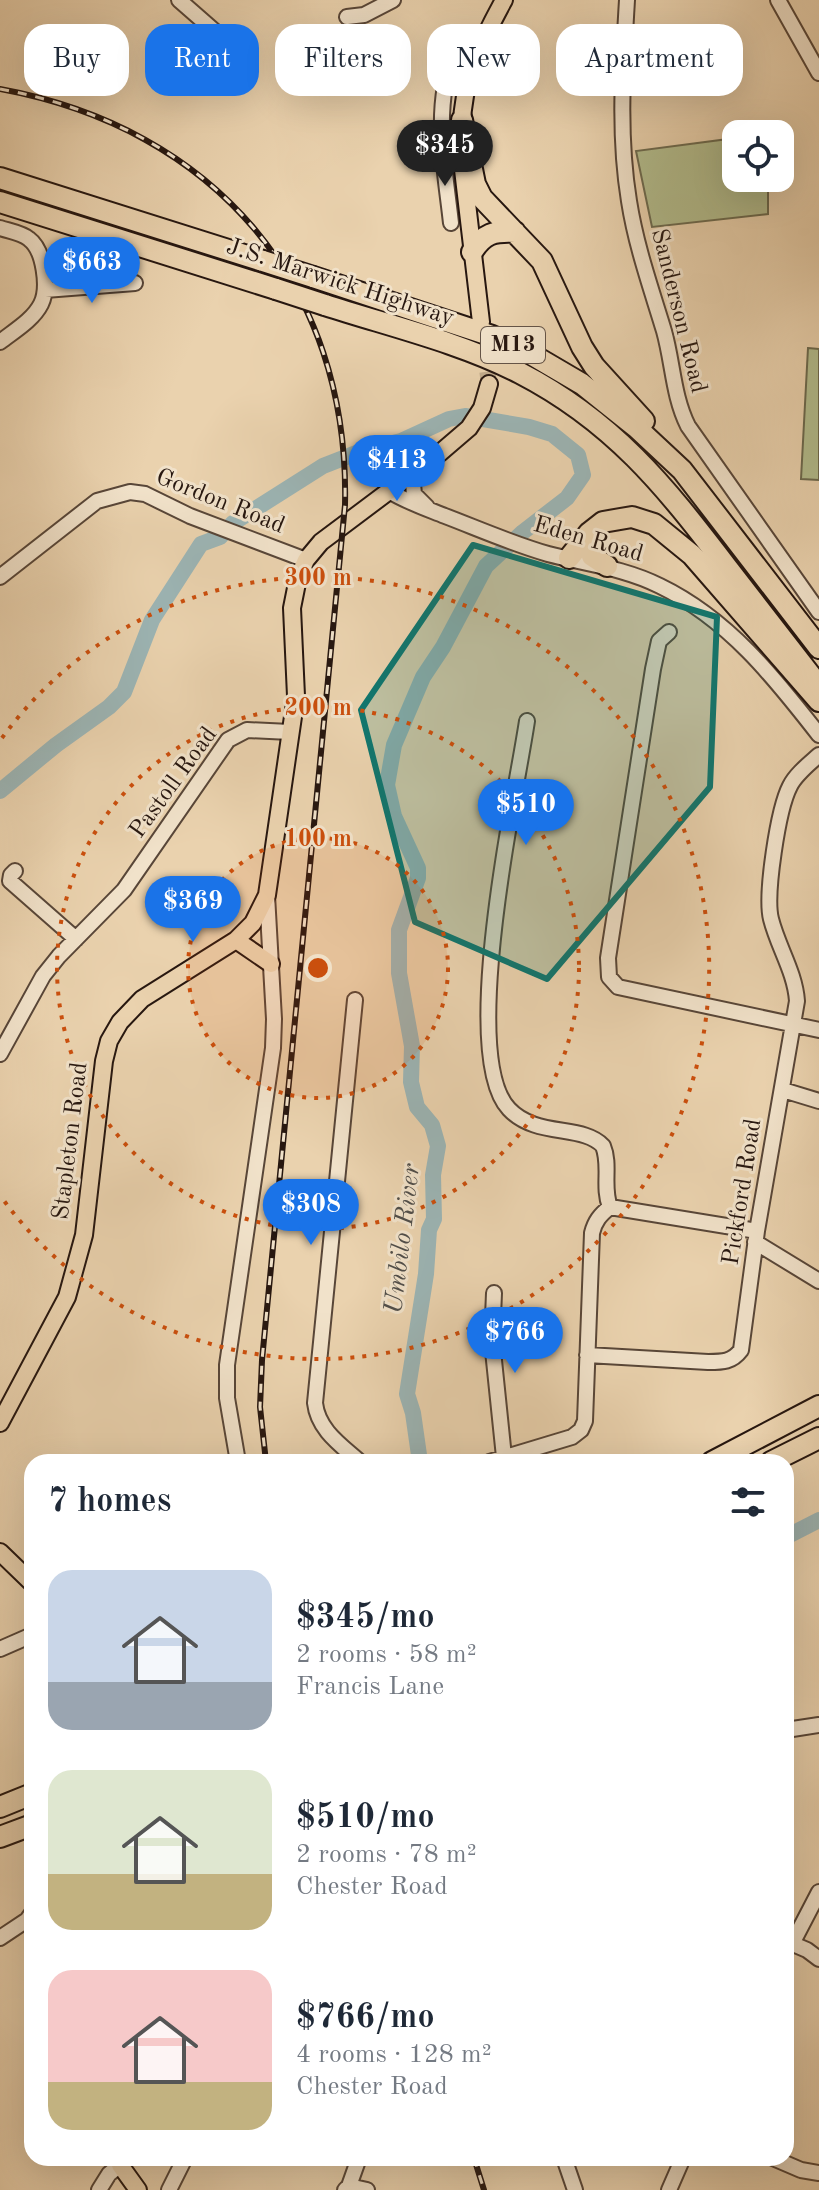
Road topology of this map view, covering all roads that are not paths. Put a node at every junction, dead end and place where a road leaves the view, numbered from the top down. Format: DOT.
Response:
graph roads {
  1 [pos="179,0"];
  2 [pos="393,0"];
  3 [pos="504,0"];
  4 [pos="627,0"];
  5 [pos="778,0"];
  6 [pos="347,17"];
  7 [pos="206,24"];
  8 [pos="492,24"];
  9 [pos="819,73"];
  10 [pos="443,96"];
  11 [pos="466,96"];
  12 [pos="462,120"];
  13 [pos="0,178"];
  14 [pos="0,202"];
  15 [pos="451,223"];
  16 [pos="0,228"];
  17 [pos="515,232"];
  18 [pos="472,252"];
  19 [pos="135,283"];
  20 [pos="45,290"];
  21 [pos="481,322"];
  22 [pos="0,342"];
  23 [pos="489,384"];
  24 [pos="682,470"];
  25 [pos="412,473"];
  26 [pos="389,491"];
  27 [pos="430,510"];
  28 [pos="589,533"];
  29 [pos="569,558"];
  30 [pos="306,560"];
  31 [pos="607,566"];
  32 [pos="0,577"];
  33 [pos="813,594"];
  34 [pos="819,612"];
  35 [pos="669,632"];
  36 [pos="819,648"];
  37 [pos="819,686"];
  38 [pos="819,701"];
  39 [pos="527,721"];
  40 [pos="290,732"];
  41 [pos="819,735"];
  42 [pos="819,755"];
  43 [pos="15,871"];
  44 [pos="267,895"];
  45 [pos="76,939"];
  46 [pos="236,940"];
  47 [pos="271,964"];
  48 [pos="355,1000"];
  49 [pos="794,1024"];
  50 [pos="819,1030"];
  51 [pos="0,1054"];
  52 [pos="783,1090"];
  53 [pos="819,1101"];
  54 [pos="610,1207"];
  55 [pos="756,1237"];
  56 [pos="819,1281"];
  57 [pos="494,1293"];
  58 [pos="587,1355"];
  59 [pos="819,1406"];
  60 [pos="0,1423"];
  61 [pos="819,1438"];
  62 [pos="237,1454"];
  63 [pos="351,1454"];
  64 [pos="504,1454"];
  65 [pos="514,1454"];
  66 [pos="727,1454"];
  67 [pos="787,1454"];
  68 [pos="3,1556"];
  69 [pos="24,1576"];
  70 [pos="24,1638"];
  71 [pos="0,1649"];
  72 [pos="819,1725"];
  73 [pos="794,1729"];
  74 [pos="24,1797"];
  75 [pos="0,1807"];
  76 [pos="24,1828"];
  77 [pos="0,1837"];
  78 [pos="819,1892"];
  79 [pos="24,1922"];
  80 [pos="794,1935"];
  81 [pos="0,1938"];
  82 [pos="794,1944"];
  83 [pos="819,1959"];
  84 [pos="116,2166"];
  85 [pos="123,2166"];
  86 [pos="181,2166"];
  87 [pos="356,2166"];
  88 [pos="567,2166"];
  89 [pos="680,2166"];
  90 [pos="792,2166"];
  91 [pos="819,2173"];
  92 [pos="347,2188"];
  93 [pos="99,2190"];
  94 [pos="138,2190"];
  95 [pos="169,2190"];
  96 [pos="367,2190"];
  97 [pos="575,2190"];
  98 [pos="669,2190"];
  1 -- 7 [label="street"];
  2 -- 6 [label="street"];
  3 -- 8 [label="main road"];
  4 -- 33 [label="street, Sanderson Road"];
  5 -- 9 [label="street"];
  10 -- 15 [label="street"];
  11 -- 12 [label="main road"];
  12 -- 17 [label="highway"];
  12 -- 18 [label="main road"];
  13 -- 24 [label="highway, J.S. Marwick Highway / M13, bridge"];
  14 -- 37 [label="highway, J.S. Marwick Highway / M13, bridge"];
  16 -- 20 [label="street"];
  17 -- 18 [label="highway"];
  17 -- 24 [label="highway"];
  18 -- 21 [label="main road"];
  19 -- 20 [label="street"];
  20 -- 22 [label="street"];
  23 -- 25 [label="main road, Stapleton Road"];
  24 -- 36 [label="highway, J.S. Marwick Highway / M13"];
  25 -- 26 [label="main road, Stapleton Road"];
  25 -- 27 [label="street"];
  26 -- 27 [label="street, Eden Road"];
  26 -- 30 [label="main road, Stapleton Road"];
  27 -- 29 [label="street, Eden Road"];
  28 -- 29 [label="highway"];
  28 -- 31 [label="highway"];
  28 -- 38 [label="highway"];
  29 -- 31 [label="street, Eden Road"];
  30 -- 32 [label="street, Gordon Road"];
  30 -- 40 [label="main road, Stapleton Road"];
  31 -- 41 [label="street, Eden Road"];
  33 -- 34 [label="street, Sanderson Road"];
  35 -- 49 [label="street"];
  39 -- 54 [label="street"];
  40 -- 44 [label="main road, Stapleton Road"];
  40 -- 45 [label="street, Pastoll Road"];
  42 -- 49 [label="street, Pickford Road"];
  43 -- 45 [label="street"];
  44 -- 46 [label="main road, Stapleton Road"];
  44 -- 47 [label="street"];
  45 -- 51 [label="street, Pastoll Road"];
  46 -- 47 [label="main road"];
  46 -- 60 [label="main road, Stapleton Road"];
  47 -- 62 [label="street"];
  48 -- 63 [label="street"];
  49 -- 50 [label="street"];
  49 -- 52 [label="street, Pickford Road"];
  52 -- 53 [label="street"];
  52 -- 55 [label="street, Pickford Road"];
  54 -- 55 [label="street"];
  54 -- 58 [label="street"];
  55 -- 56 [label="street"];
  55 -- 58 [label="street, Pickford Road"];
  57 -- 64 [label="street"];
  58 -- 65 [label="street"];
  59 -- 66 [label="highway"];
  61 -- 67 [label="highway"];
  68 -- 69 [label="main road"];
  70 -- 71 [label="street"];
  72 -- 73 [label="street"];
  74 -- 75 [label="highway"];
  76 -- 77 [label="highway"];
  78 -- 80 [label="street"];
  79 -- 81 [label="street"];
  82 -- 83 [label="street"];
  84 -- 93 [label="street"];
  85 -- 94 [label="main road"];
  86 -- 95 [label="street"];
  87 -- 92 [label="street"];
  88 -- 97 [label="street"];
  89 -- 98 [label="street"];
  90 -- 91 [label="street"];
  92 -- 96 [label="street"];
}
